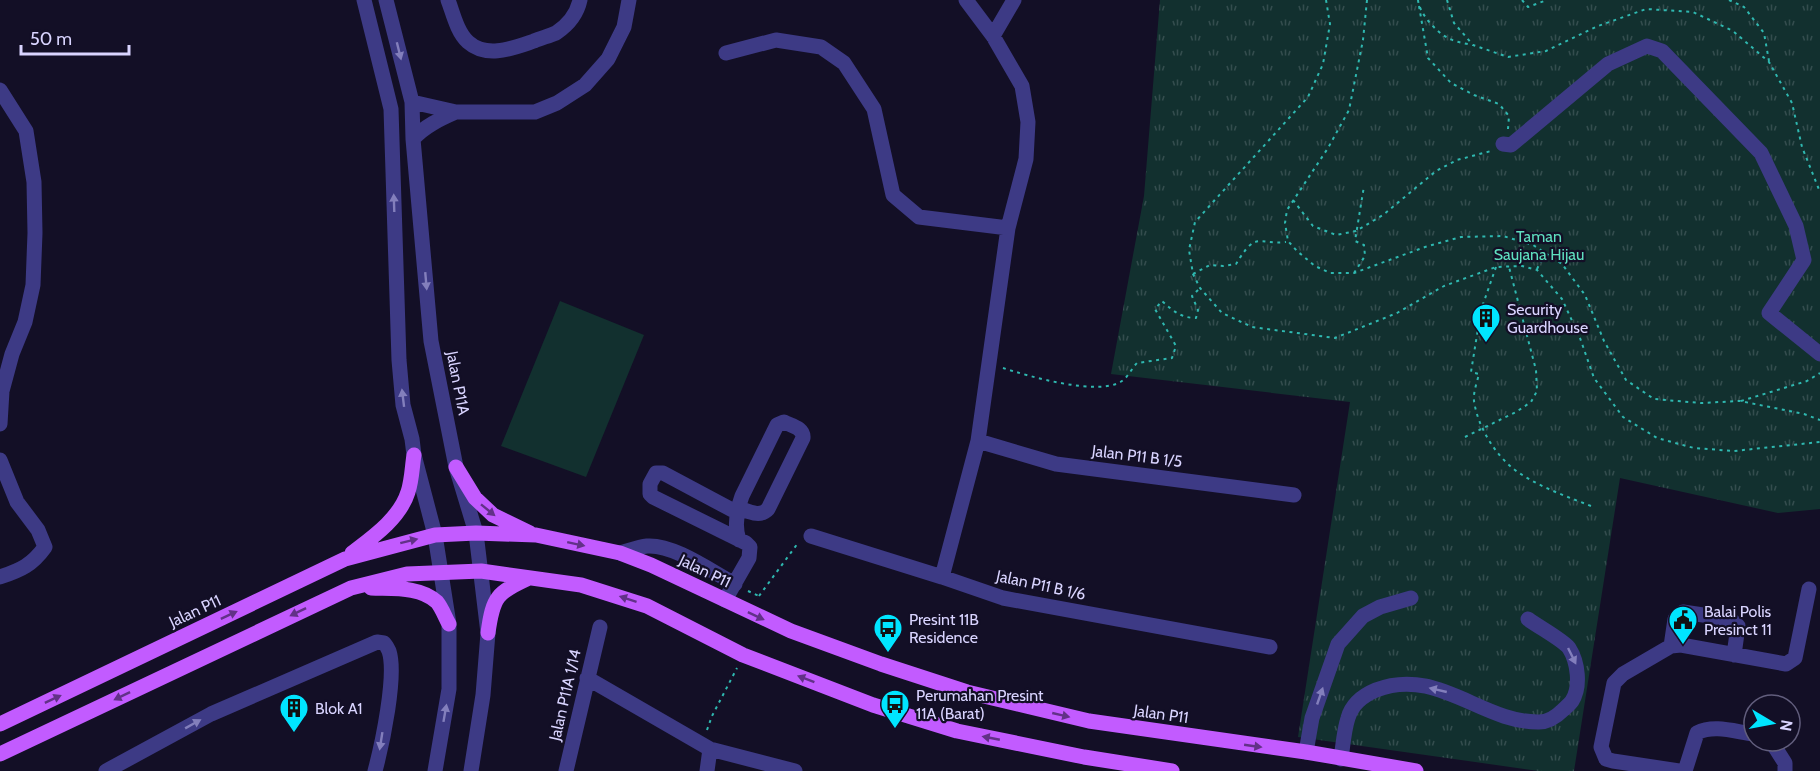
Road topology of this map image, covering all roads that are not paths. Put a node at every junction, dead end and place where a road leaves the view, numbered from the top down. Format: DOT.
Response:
graph roads {
  1 [pos="364,0"];
  2 [pos="386,0"];
  3 [pos="448,0"];
  4 [pos="580,0"];
  5 [pos="630,0"];
  6 [pos="966,0"];
  7 [pos="1014,0"];
  8 [pos="993,36"];
  9 [pos="726,53"];
  10 [pos="0,90"];
  11 [pos="412,102"];
  12 [pos="456,112"];
  13 [pos="413,139"];
  14 [pos="1503,144"];
  15 [pos="1008,228"];
  16 [pos="1820,354"];
  17 [pos="0,424"];
  18 [pos="978,441"];
  19 [pos="414,455"];
  20 [pos="0,460"];
  21 [pos="456,467"];
  22 [pos="1294,495"];
  23 [pos="738,511"];
  24 [pos="720,530"];
  25 [pos="476,533"];
  26 [pos="435,535"];
  27 [pos="536,535"];
  28 [pos="811,536"];
  29 [pos="740,540"];
  30 [pos="620,553"];
  31 [pos="345,559"];
  32 [pos="481,571"];
  33 [pos="442,572"];
  34 [pos="0,577"];
  35 [pos="942,577"];
  36 [pos="529,578"];
  37 [pos="735,584"];
  38 [pos="351,588"];
  39 [pos="1809,589"];
  40 [pos="1411,598"];
  41 [pos="725,600"];
  42 [pos="1528,619"];
  43 [pos="448,624"];
  44 [pos="600,627"];
  45 [pos="488,633"];
  46 [pos="1671,646"];
  47 [pos="1270,647"];
  48 [pos="1734,655"];
  49 [pos="587,678"];
  50 [pos="0,724"];
  51 [pos="1742,732"];
  52 [pos="706,746"];
  53 [pos="1306,752"];
  54 [pos="1779,753"];
  55 [pos="0,754"];
  56 [pos="1341,759"];
  57 [pos="125,767"];
  58 [pos="1658,770"];
  59 [pos="106,771"];
  60 [pos="375,771"];
  61 [pos="435,771"];
  62 [pos="471,771"];
  63 [pos="566,771"];
  64 [pos="706,771"];
  65 [pos="795,771"];
  66 [pos="1172,771"];
  67 [pos="1416,771"];
  68 [pos="1677,771"];
  69 [pos="1685,771"];
  70 [pos="1785,771"];
  19 -- 1 [label="street, one-way"];
  2 -- 11 [label="street, Jalan P11A, one-way"];
  3 -- 4 [label="street"];
  5 -- 12 [label="street"];
  6 -- 8 [label="street"];
  7 -- 8 [label="street"];
  8 -- 15 [label="street"];
  9 -- 15 [label="street"];
  10 -- 17 [label="street"];
  11 -- 12 [label="street"];
  11 -- 13 [label="street, Jalan P11A"];
  12 -- 13 [label="street"];
  13 -- 21 [label="street, Jalan P11A, one-way"];
  14 -- 16 [label="street"];
  15 -- 18 [label="street"];
  18 -- 22 [label="street, Jalan P11 B 1/5"];
  18 -- 35 [label="street"];
  19 -- 26 [label="street"];
  19 -- 31 [label="main road"];
  20 -- 34 [label="street"];
  21 -- 25 [label="street, Jalan P11A"];
  21 -- 27 [label="main road, one-way"];
  23 -- 23 [label="street"];
  23 -- 24 [label="street"];
  23 -- 24 [label="street"];
  23 -- 29 [label="street"];
  24 -- 29 [label="street"];
  25 -- 26 [label="main road, Jalan P11"];
  25 -- 27 [label="main road, Jalan P11"];
  25 -- 32 [label="street, Jalan P11A"];
  31 -- 26 [label="main road, Jalan P11, one-way"];
  26 -- 33 [label="street"];
  27 -- 30 [label="main road, Jalan P11, one-way"];
  28 -- 35 [label="street, Jalan P11 B 1/6"];
  29 -- 37 [label="street"];
  30 -- 37 [label="street"];
  30 -- 41 [label="main road, Jalan P11"];
  50 -- 31 [label="main road, Jalan P11, one-way"];
  32 -- 33 [label="main road"];
  32 -- 36 [label="main road"];
  32 -- 45 [label="street, Jalan P11A"];
  33 -- 38 [label="main road"];
  33 -- 43 [label="street"];
  35 -- 47 [label="street, Jalan P11 B 1/6"];
  36 -- 45 [label="main road"];
  66 -- 36 [label="main road, one-way"];
  37 -- 41 [label="street"];
  38 -- 43 [label="main road"];
  38 -- 55 [label="main road, one-way"];
  39 -- 48 [label="street"];
  53 -- 40 [label="street, one-way"];
  41 -- 53 [label="main road, Jalan P11, one-way"];
  42 -- 56 [label="street, one-way"];
  61 -- 43 [label="street, one-way"];
  44 -- 49 [label="street, Jalan P11A 1/14"];
  45 -- 62 [label="street, Jalan P11A"];
  46 -- 48 [label="street"];
  46 -- 48 [label="street"];
  46 -- 58 [label="street"];
  49 -- 52 [label="street"];
  49 -- 63 [label="street, Jalan P11A 1/14"];
  51 -- 69 [label="street"];
  52 -- 64 [label="street"];
  52 -- 65 [label="street"];
  53 -- 56 [label="main road, Jalan P11"];
  54 -- 70 [label="street"];
  56 -- 67 [label="main road, Jalan P11"];
  57 -- 59 [label="street"];
  57 -- 60 [label="street, one-way"];
  58 -- 68 [label="street"];
}
